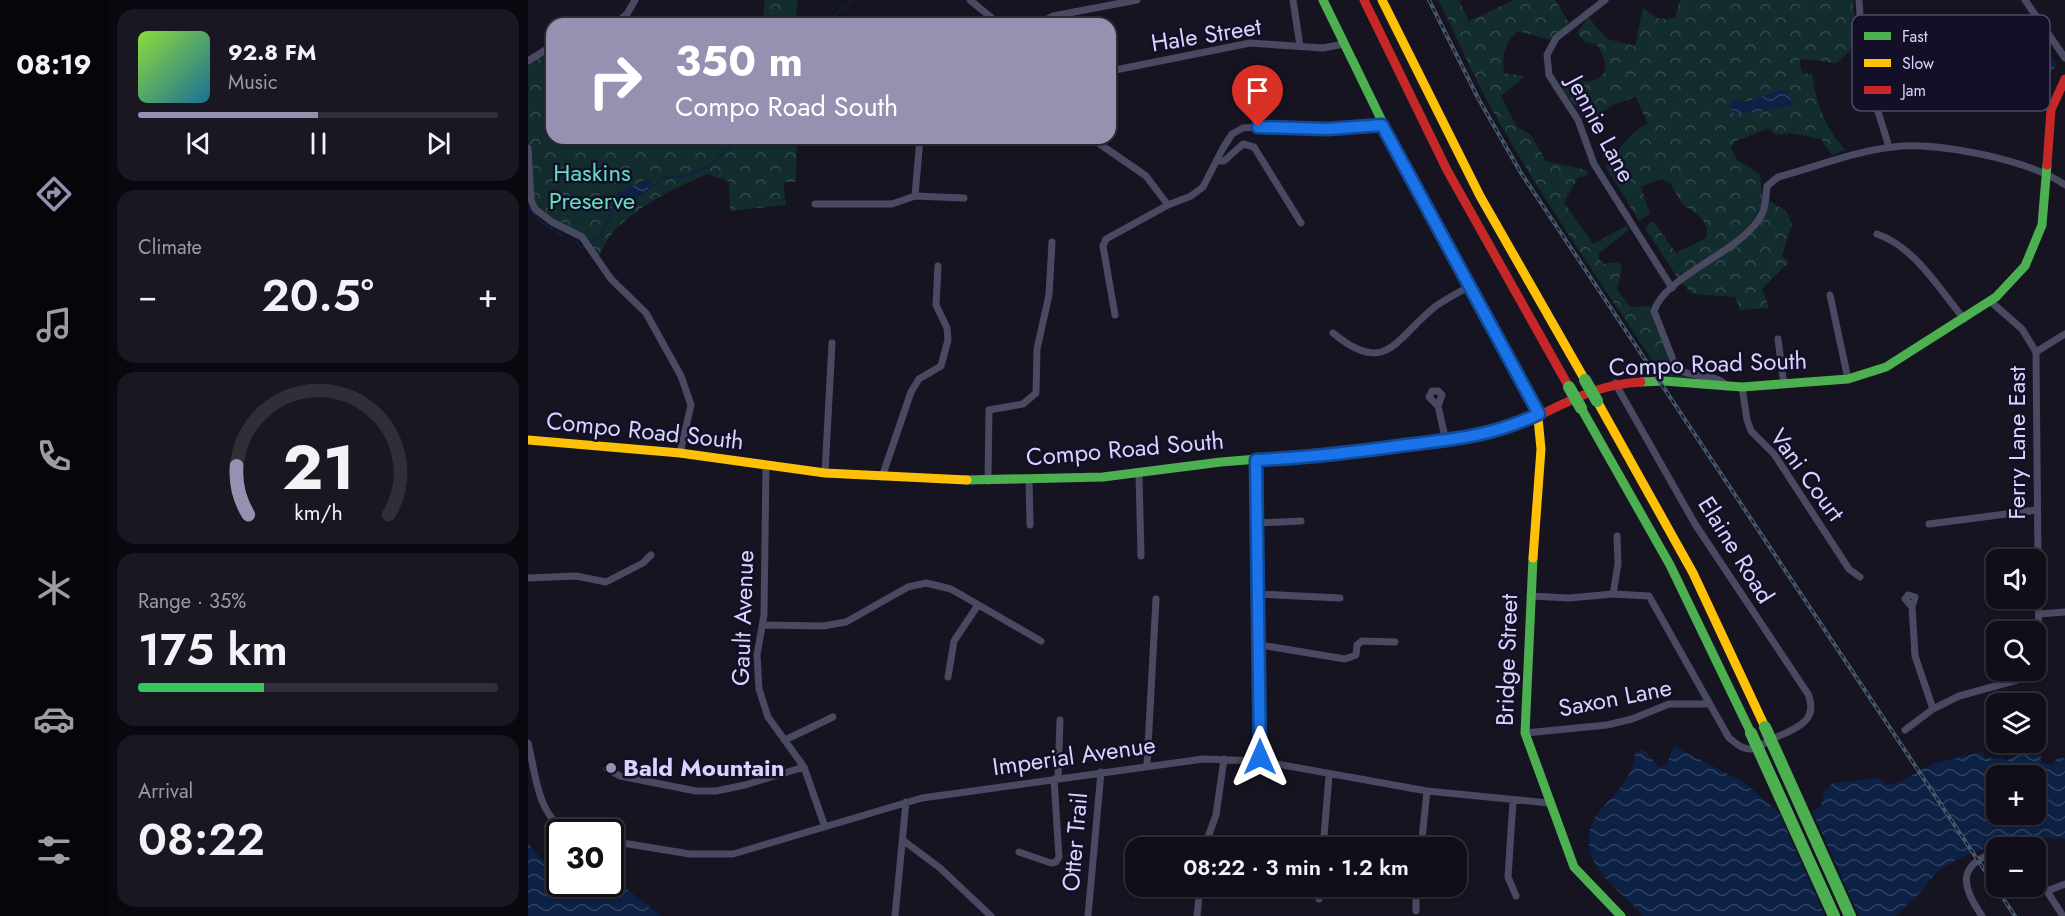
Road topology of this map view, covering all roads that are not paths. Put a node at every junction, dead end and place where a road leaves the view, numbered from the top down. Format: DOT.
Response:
graph roads {
  1 [pos="635,0"];
  2 [pos="970,0"];
  3 [pos="1137,0"];
  4 [pos="1293,0"];
  5 [pos="1323,0"];
  6 [pos="1364,0"];
  7 [pos="1383,0"];
  8 [pos="1605,0"];
  9 [pos="1859,0"];
  10 [pos="2025,0"];
  11 [pos="1860,15"];
  12 [pos="2035,15"];
  13 [pos="622,18"];
  14 [pos="992,18"];
  15 [pos="1049,18"];
  16 [pos="2050,36"];
  17 [pos="1344,44"];
  18 [pos="1300,46"];
  19 [pos="546,50"];
  20 [pos="528,54"];
  21 [pos="539,55"];
  22 [pos="2065,58"];
  23 [pos="528,61"];
  24 [pos="1116,70"];
  25 [pos="2065,79"];
  26 [pos="1878,111"];
  27 [pos="1382,125"];
  28 [pos="919,144"];
  29 [pos="1100,144"];
  30 [pos="1889,147"];
  31 [pos="528,148"];
  32 [pos="1217,161"];
  33 [pos="2046,174"];
  34 [pos="2065,185"];
  35 [pos="915,196"];
  36 [pos="964,198"];
  37 [pos="815,204"];
  38 [pos="1168,205"];
  39 [pos="1301,223"];
  40 [pos="1877,234"];
  41 [pos="1052,242"];
  42 [pos="938,266"];
  43 [pos="1468,287"];
  44 [pos="1672,288"];
  45 [pos="1830,295"];
  46 [pos="1990,301"];
  47 [pos="1116,315"];
  48 [pos="1964,319"];
  49 [pos="1333,333"];
  50 [pos="2065,334"];
  51 [pos="1778,339"];
  52 [pos="832,343"];
  53 [pos="2036,352"];
  54 [pos="1848,379"];
  55 [pos="1615,383"];
  56 [pos="1784,385"];
  57 [pos="1728,387"];
  58 [pos="1742,387"];
  59 [pos="1438,406"];
  60 [pos="1539,414"];
  61 [pos="528,440"];
  62 [pos="1446,441"];
  63 [pos="680,453"];
  64 [pos="1256,460"];
  65 [pos="766,465"];
  66 [pos="825,473"];
  67 [pos="1138,474"];
  68 [pos="882,477"];
  69 [pos="1029,479"];
  70 [pos="988,481"];
  71 [pos="2037,510"];
  72 [pos="1301,521"];
  73 [pos="1257,523"];
  74 [pos="1929,524"];
  75 [pos="1030,525"];
  76 [pos="1617,536"];
  77 [pos="651,555"];
  78 [pos="1141,556"];
  79 [pos="1860,577"];
  80 [pos="528,578"];
  81 [pos="1257,594"];
  82 [pos="1613,594"];
  83 [pos="1530,596"];
  84 [pos="1340,598"];
  85 [pos="1156,599"];
  86 [pos="978,605"];
  87 [pos="1912,607"];
  88 [pos="2065,612"];
  89 [pos="2039,614"];
  90 [pos="764,625"];
  91 [pos="1041,641"];
  92 [pos="1395,642"];
  93 [pos="1260,645"];
  94 [pos="948,677"];
  95 [pos="1710,704"];
  96 [pos="1933,709"];
  97 [pos="833,717"];
  98 [pos="1060,720"];
  99 [pos="1905,730"];
  100 [pos="1525,734"];
  101 [pos="785,740"];
  102 [pos="528,743"];
  103 [pos="1224,759"];
  104 [pos="1260,762"];
  105 [pos="1147,765"];
  106 [pos="804,766"];
  107 [pos="607,769"];
  108 [pos="1101,772"];
  109 [pos="1329,776"];
  110 [pos="1056,779"];
  111 [pos="1427,791"];
  112 [pos="1513,801"];
  113 [pos="906,802"];
  114 [pos="1549,803"];
  115 [pos="553,819"];
  116 [pos="825,827"];
  117 [pos="1208,837"];
  118 [pos="1324,837"];
  119 [pos="1422,837"];
  120 [pos="904,841"];
  121 [pos="624,843"];
  122 [pos="1019,852"];
  123 [pos="1986,857"];
  124 [pos="2065,884"];
  125 [pos="2047,891"];
  126 [pos="1516,896"];
  127 [pos="1199,897"];
  128 [pos="1416,897"];
  129 [pos="1416,911"];
  130 [pos="896,916"];
  131 [pos="991,916"];
  132 [pos="1088,916"];
  133 [pos="1197,916"];
  134 [pos="1621,916"];
  135 [pos="1834,916"];
  136 [pos="1850,916"];
  137 [pos="1982,916"];
  138 [pos="2063,916"];
  1 -- 13 [label="street"];
  2 -- 14 [label="street"];
  3 -- 15 [label="street"];
  4 -- 18 [label="street"];
  5 -- 17 [label="main road"];
  6 -- 135 [label="main road, bridge"];
  7 -- 136 [label="main road, bridge"];
  8 -- 44 [label="street, Jennie Lane"];
  9 -- 11 [label="street"];
  10 -- 12 [label="street"];
  16 -- 22 [label="street"];
  17 -- 18 [label="street, Hale Street"];
  17 -- 27 [label="main road"];
  18 -- 24 [label="street, Hale Street"];
  19 -- 21 [label="street"];
  20 -- 21 [label="street"];
  21 -- 23 [label="street"];
  25 -- 33 [label="main road, Compo Road South"];
  26 -- 30 [label="street"];
  27 -- 32 [label="street"];
  27 -- 43 [label="main road"];
  28 -- 35 [label="street"];
  29 -- 38 [label="street"];
  30 -- 33 [label="street"];
  30 -- 44 [label="street"];
  31 -- 63 [label="street"];
  32 -- 38 [label="street"];
  32 -- 39 [label="street"];
  33 -- 34 [label="street"];
  33 -- 46 [label="main road, Compo Road South"];
  35 -- 36 [label="street"];
  35 -- 37 [label="street"];
  38 -- 47 [label="street"];
  40 -- 48 [label="street"];
  41 -- 70 [label="street"];
  42 -- 68 [label="street"];
  43 -- 49 [label="street"];
  43 -- 60 [label="main road"];
  44 -- 57 [label="street"];
  45 -- 54 [label="street"];
  46 -- 48 [label="main road, Compo Road South"];
  46 -- 53 [label="street, Ferry Lane East"];
  48 -- 54 [label="main road, Compo Road South"];
  50 -- 53 [label="street"];
  51 -- 56 [label="street"];
  52 -- 66 [label="street"];
  53 -- 71 [label="street, Ferry Lane East"];
  54 -- 56 [label="main road, Compo Road South"];
  55 -- 57 [label="main road, Compo Road South"];
  55 -- 60 [label="main road, Compo Road South"];
  55 -- 95 [label="street, Elaine Road"];
  56 -- 58 [label="main road, Compo Road South"];
  57 -- 58 [label="main road, Compo Road South"];
  58 -- 79 [label="street, Vani Court"];
  59 -- 62 [label="street"];
  60 -- 62 [label="main road, Compo Road South"];
  60 -- 83 [label="main road, Bridge Street"];
  61 -- 63 [label="main road, Compo Road South"];
  62 -- 64 [label="main road, Compo Road South"];
  63 -- 65 [label="main road, Compo Road South"];
  64 -- 67 [label="main road, Compo Road South"];
  64 -- 73 [label="street"];
  65 -- 66 [label="main road, Compo Road South"];
  65 -- 90 [label="street, Gault Avenue"];
  66 -- 68 [label="main road, Compo Road South"];
  67 -- 69 [label="main road, Compo Road South"];
  67 -- 78 [label="street"];
  68 -- 70 [label="main road, Compo Road South"];
  69 -- 70 [label="main road, Compo Road South"];
  69 -- 75 [label="street"];
  71 -- 74 [label="street"];
  71 -- 89 [label="street, Ferry Lane East"];
  72 -- 73 [label="street"];
  73 -- 81 [label="street"];
  76 -- 82 [label="street"];
  77 -- 80 [label="street"];
  81 -- 84 [label="street"];
  81 -- 93 [label="street"];
  82 -- 83 [label="street"];
  82 -- 95 [label="street"];
  83 -- 100 [label="main road, Bridge Street"];
  85 -- 105 [label="street"];
  86 -- 90 [label="street"];
  86 -- 91 [label="street"];
  86 -- 94 [label="street"];
  87 -- 96 [label="street"];
  88 -- 89 [label="street"];
  89 -- 96 [label="street, Ferry Lane East"];
  90 -- 101 [label="street, Gault Avenue"];
  92 -- 93 [label="street"];
  93 -- 104 [label="street"];
  95 -- 100 [label="street, Saxon Lane"];
  96 -- 99 [label="street, Ferry Lane East"];
  97 -- 101 [label="street"];
  98 -- 110 [label="street"];
  100 -- 114 [label="main road, Bridge Street"];
  101 -- 106 [label="street, Gault Avenue"];
  102 -- 115 [label="street"];
  103 -- 104 [label="street, Imperial Avenue"];
  103 -- 105 [label="street, Imperial Avenue"];
  103 -- 117 [label="street"];
  104 -- 109 [label="street, Imperial Avenue"];
  105 -- 108 [label="street, Imperial Avenue"];
  106 -- 107 [label="street"];
  106 -- 116 [label="street, Gault Avenue"];
  108 -- 110 [label="street, Imperial Avenue"];
  108 -- 132 [label="street, Otter Trail"];
  109 -- 111 [label="street, Imperial Avenue"];
  109 -- 118 [label="street"];
  110 -- 113 [label="street, Imperial Avenue"];
  110 -- 122 [label="street"];
  111 -- 112 [label="street, Imperial Avenue"];
  111 -- 119 [label="street"];
  112 -- 114 [label="street, Imperial Avenue"];
  112 -- 126 [label="street"];
  113 -- 116 [label="street, Imperial Avenue"];
  113 -- 120 [label="street"];
  114 -- 134 [label="main road, Bridge Street"];
  116 -- 121 [label="street, Imperial Avenue"];
  120 -- 130 [label="street"];
  120 -- 131 [label="street"];
  123 -- 137 [label="street"];
  124 -- 125 [label="street"];
  125 -- 138 [label="street"];
  127 -- 133 [label="street"];
  128 -- 129 [label="street"];
}
